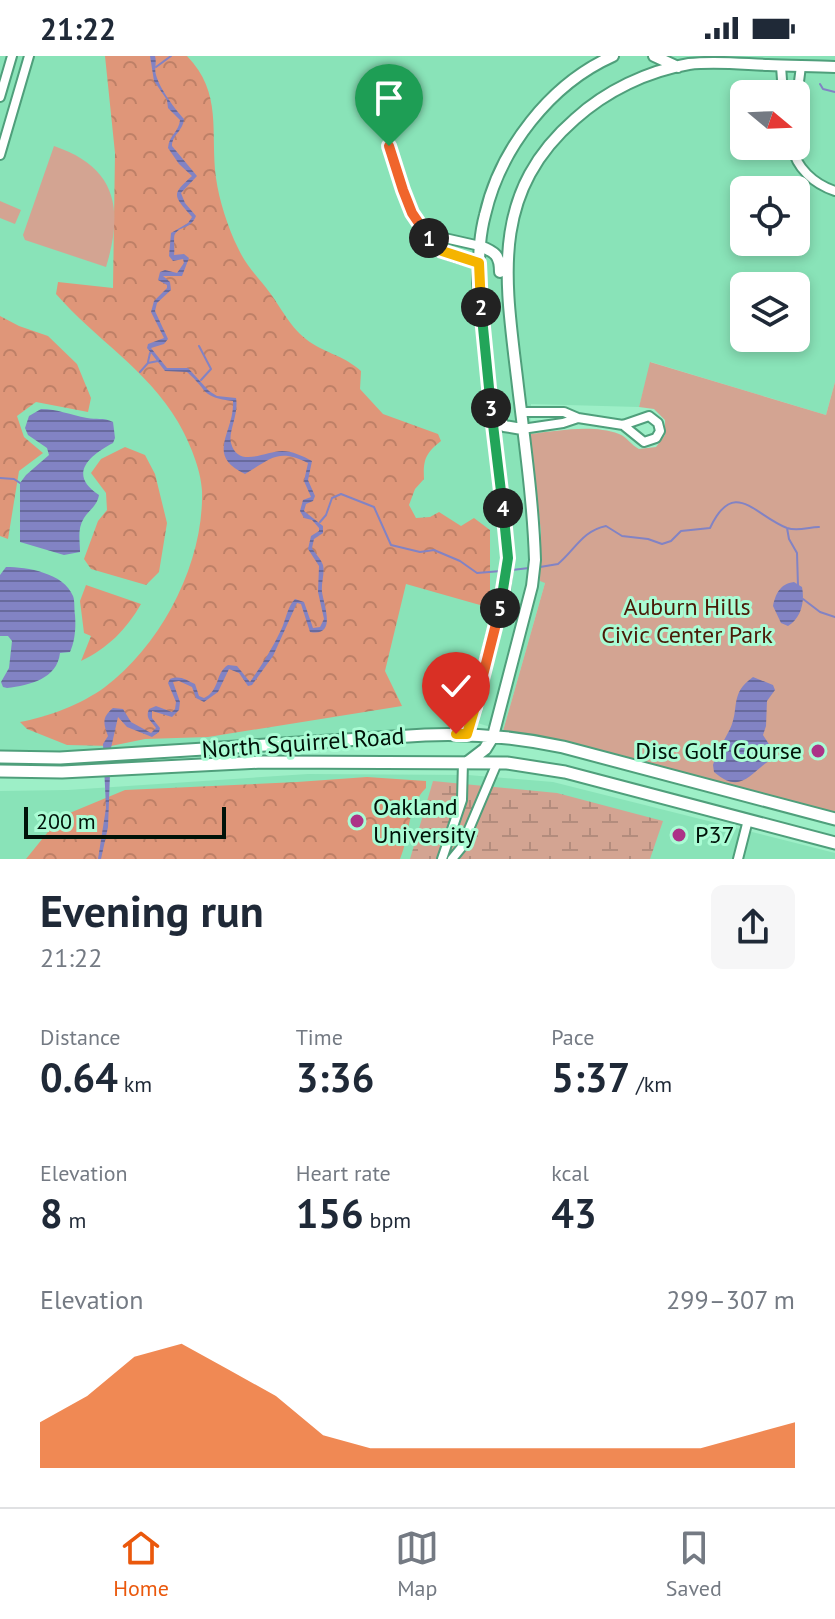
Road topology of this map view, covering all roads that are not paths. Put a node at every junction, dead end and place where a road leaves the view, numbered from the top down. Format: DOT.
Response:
graph roads {
  1 [pos="12,56"];
  2 [pos="29,56"];
  3 [pos="613,56"];
  4 [pos="654,56"];
  5 [pos="758,56"];
  6 [pos="782,61"];
  7 [pos="699,64"];
  8 [pos="801,66"];
  9 [pos="678,67"];
  10 [pos="835,67"];
  11 [pos="799,80"];
  12 [pos="0,97"];
  13 [pos="389,146"];
  14 [pos="0,155"];
  15 [pos="796,160"];
  16 [pos="835,191"];
  17 [pos="427,234"];
  18 [pos="480,246"];
  19 [pos="479,263"];
  20 [pos="511,329"];
  21 [pos="486,363"];
  22 [pos="521,412"];
  23 [pos="578,418"];
  24 [pos="623,425"];
  25 [pos="522,429"];
  26 [pos="467,734"];
  27 [pos="493,736"];
  28 [pos="368,738"];
  29 [pos="0,757"];
  30 [pos="362,761"];
  31 [pos="465,762"];
  32 [pos="497,763"];
  33 [pos="0,771"];
  34 [pos="674,776"];
  35 [pos="659,796"];
  36 [pos="763,800"];
  37 [pos="835,819"];
  38 [pos="748,820"];
  39 [pos="835,843"];
  40 [pos="442,859"];
  41 [pos="452,859"];
  42 [pos="738,859"];
  1 -- 12 [label="street"];
  2 -- 14 [label="street"];
  3 -- 18 [label="street"];
  4 -- 9 [label="street"];
  5 -- 7 [label="street"];
  6 -- 7 [label="street"];
  6 -- 8 [label="street"];
  7 -- 9 [label="street"];
  8 -- 10 [label="street"];
  8 -- 11 [label="street"];
  9 -- 20 [label="street"];
  13 -- 17 [label="street"];
  15 -- 16 [label="street"];
  17 -- 18 [label="street"];
  17 -- 19 [label="street"];
  18 -- 19 [label="street"];
  18 -- 20 [label="street"];
  19 -- 21 [label="street"];
  20 -- 22 [label="street"];
  21 -- 25 [label="street"];
  21 -- 26 [label="street"];
  22 -- 23 [label="street"];
  22 -- 25 [label="street"];
  23 -- 24 [label="street"];
  23 -- 25 [label="street"];
  25 -- 27 [label="street"];
  26 -- 27 [label="main road, North Squirrel Road"];
  26 -- 28 [label="main road, North Squirrel Road"];
  27 -- 31 [label="main road"];
  27 -- 34 [label="main road, North Squirrel Road"];
  28 -- 29 [label="main road, North Squirrel Road"];
  28 -- 30 [label="main road"];
  30 -- 31 [label="main road, North Squirrel Road"];
  30 -- 33 [label="main road, North Squirrel Road"];
  31 -- 32 [label="main road, North Squirrel Road"];
  31 -- 40 [label="street"];
  32 -- 35 [label="main road, North Squirrel Road"];
  32 -- 41 [label="street"];
  34 -- 35 [label="main road"];
  34 -- 36 [label="main road, North Squirrel Road"];
  35 -- 38 [label="main road, North Squirrel Road"];
  36 -- 37 [label="main road, North Squirrel Road"];
  36 -- 38 [label="main road"];
  38 -- 39 [label="main road, North Squirrel Road"];
  38 -- 42 [label="street"];
}
